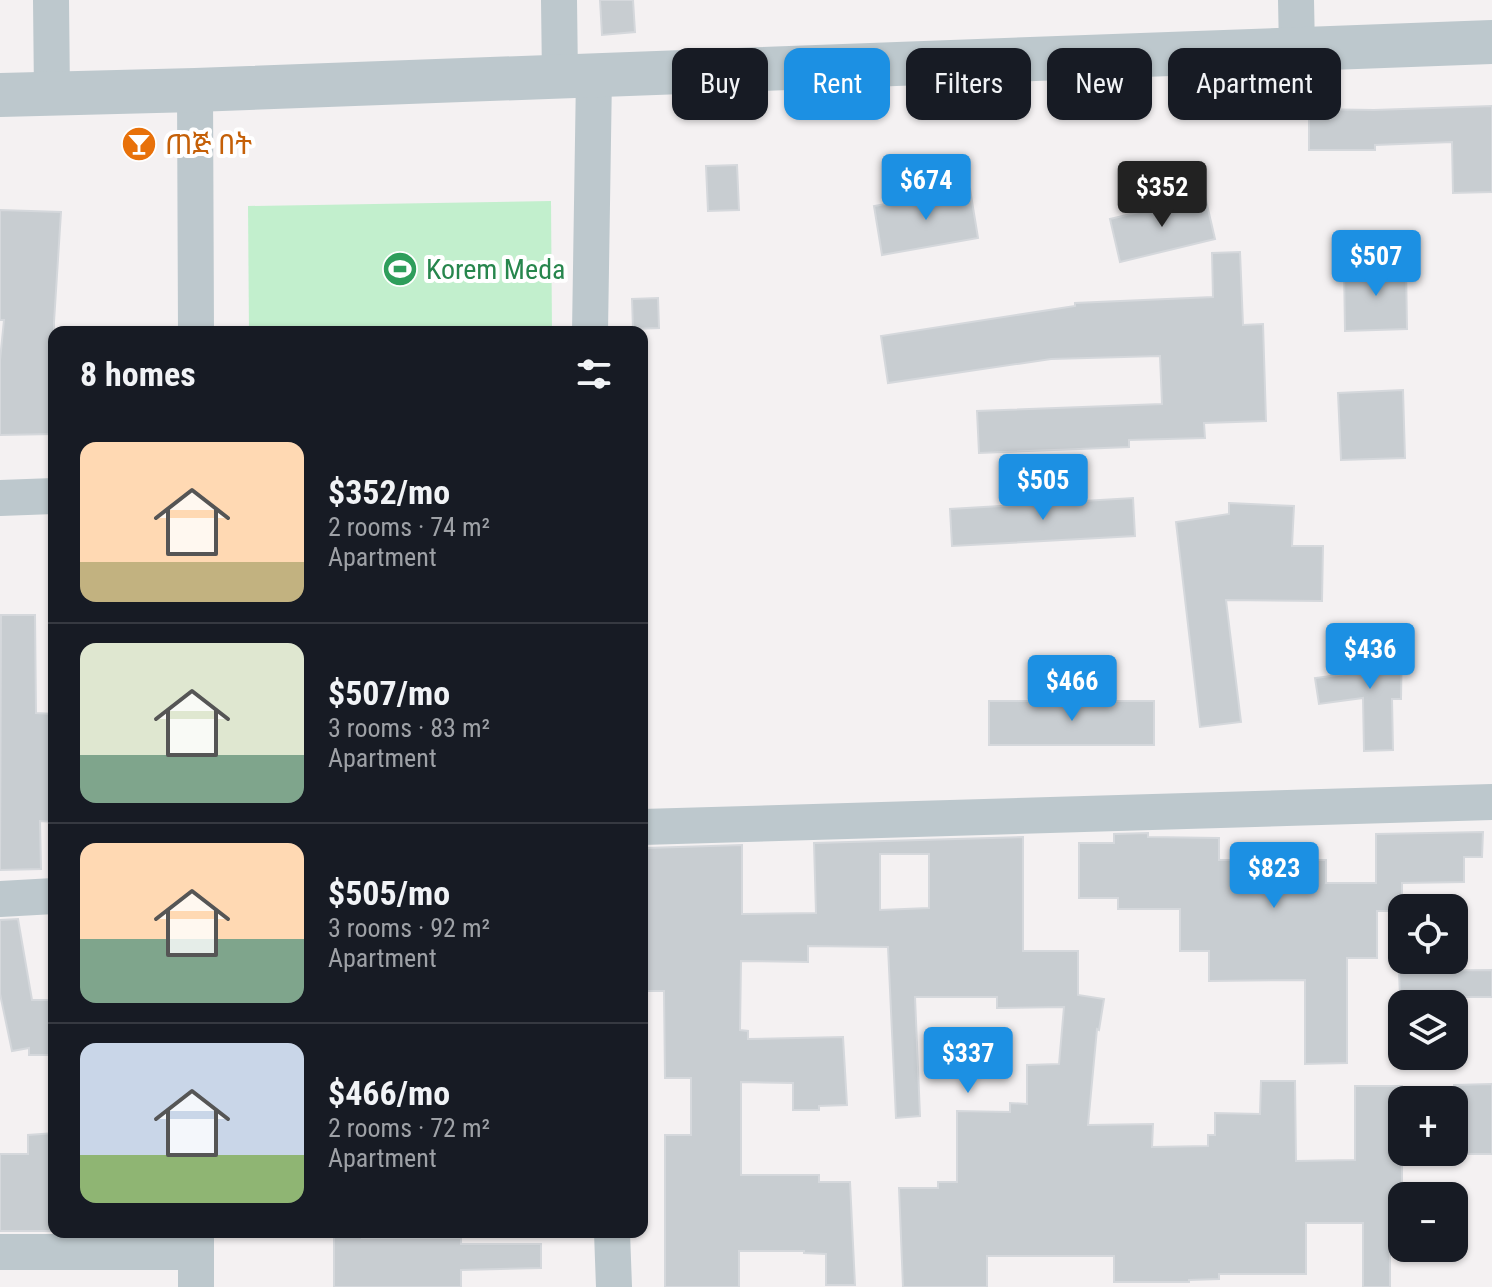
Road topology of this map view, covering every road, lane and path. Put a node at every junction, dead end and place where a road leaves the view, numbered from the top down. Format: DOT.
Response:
graph roads {
  1 [pos="51,0"];
  2 [pos="559,0"];
  3 [pos="1296,0"];
  4 [pos="1492,42"];
  5 [pos="1297,48"];
  6 [pos="1325,48"];
  7 [pos="1168,54"];
  8 [pos="577,76"];
  9 [pos="195,90"];
  10 [pos="52,94"];
  11 [pos="0,95"];
  12 [pos="196,326"];
  13 [pos="590,326"];
  14 [pos="48,496"];
  15 [pos="0,498"];
  16 [pos="1492,802"];
  17 [pos="648,827"];
  18 [pos="48,896"];
  19 [pos="0,899"];
  20 [pos="612,1238"];
  21 [pos="196,1242"];
  22 [pos="0,1252"];
  23 [pos="196,1287"];
  24 [pos="614,1287"];
  1 -- 10 [label="street"];
  2 -- 8 [label="street"];
  3 -- 5 [label="street"];
  4 -- 6 [label="street"];
  7 -- 8 [label="street"];
  8 -- 9 [label="street"];
  8 -- 13 [label="street"];
  9 -- 10 [label="street"];
  9 -- 12 [label="street"];
  10 -- 11 [label="street"];
  14 -- 15 [label="street"];
  16 -- 17 [label="street"];
  18 -- 19 [label="street"];
  20 -- 24 [label="street"];
  21 -- 22 [label="street"];
  21 -- 23 [label="street"];
}
